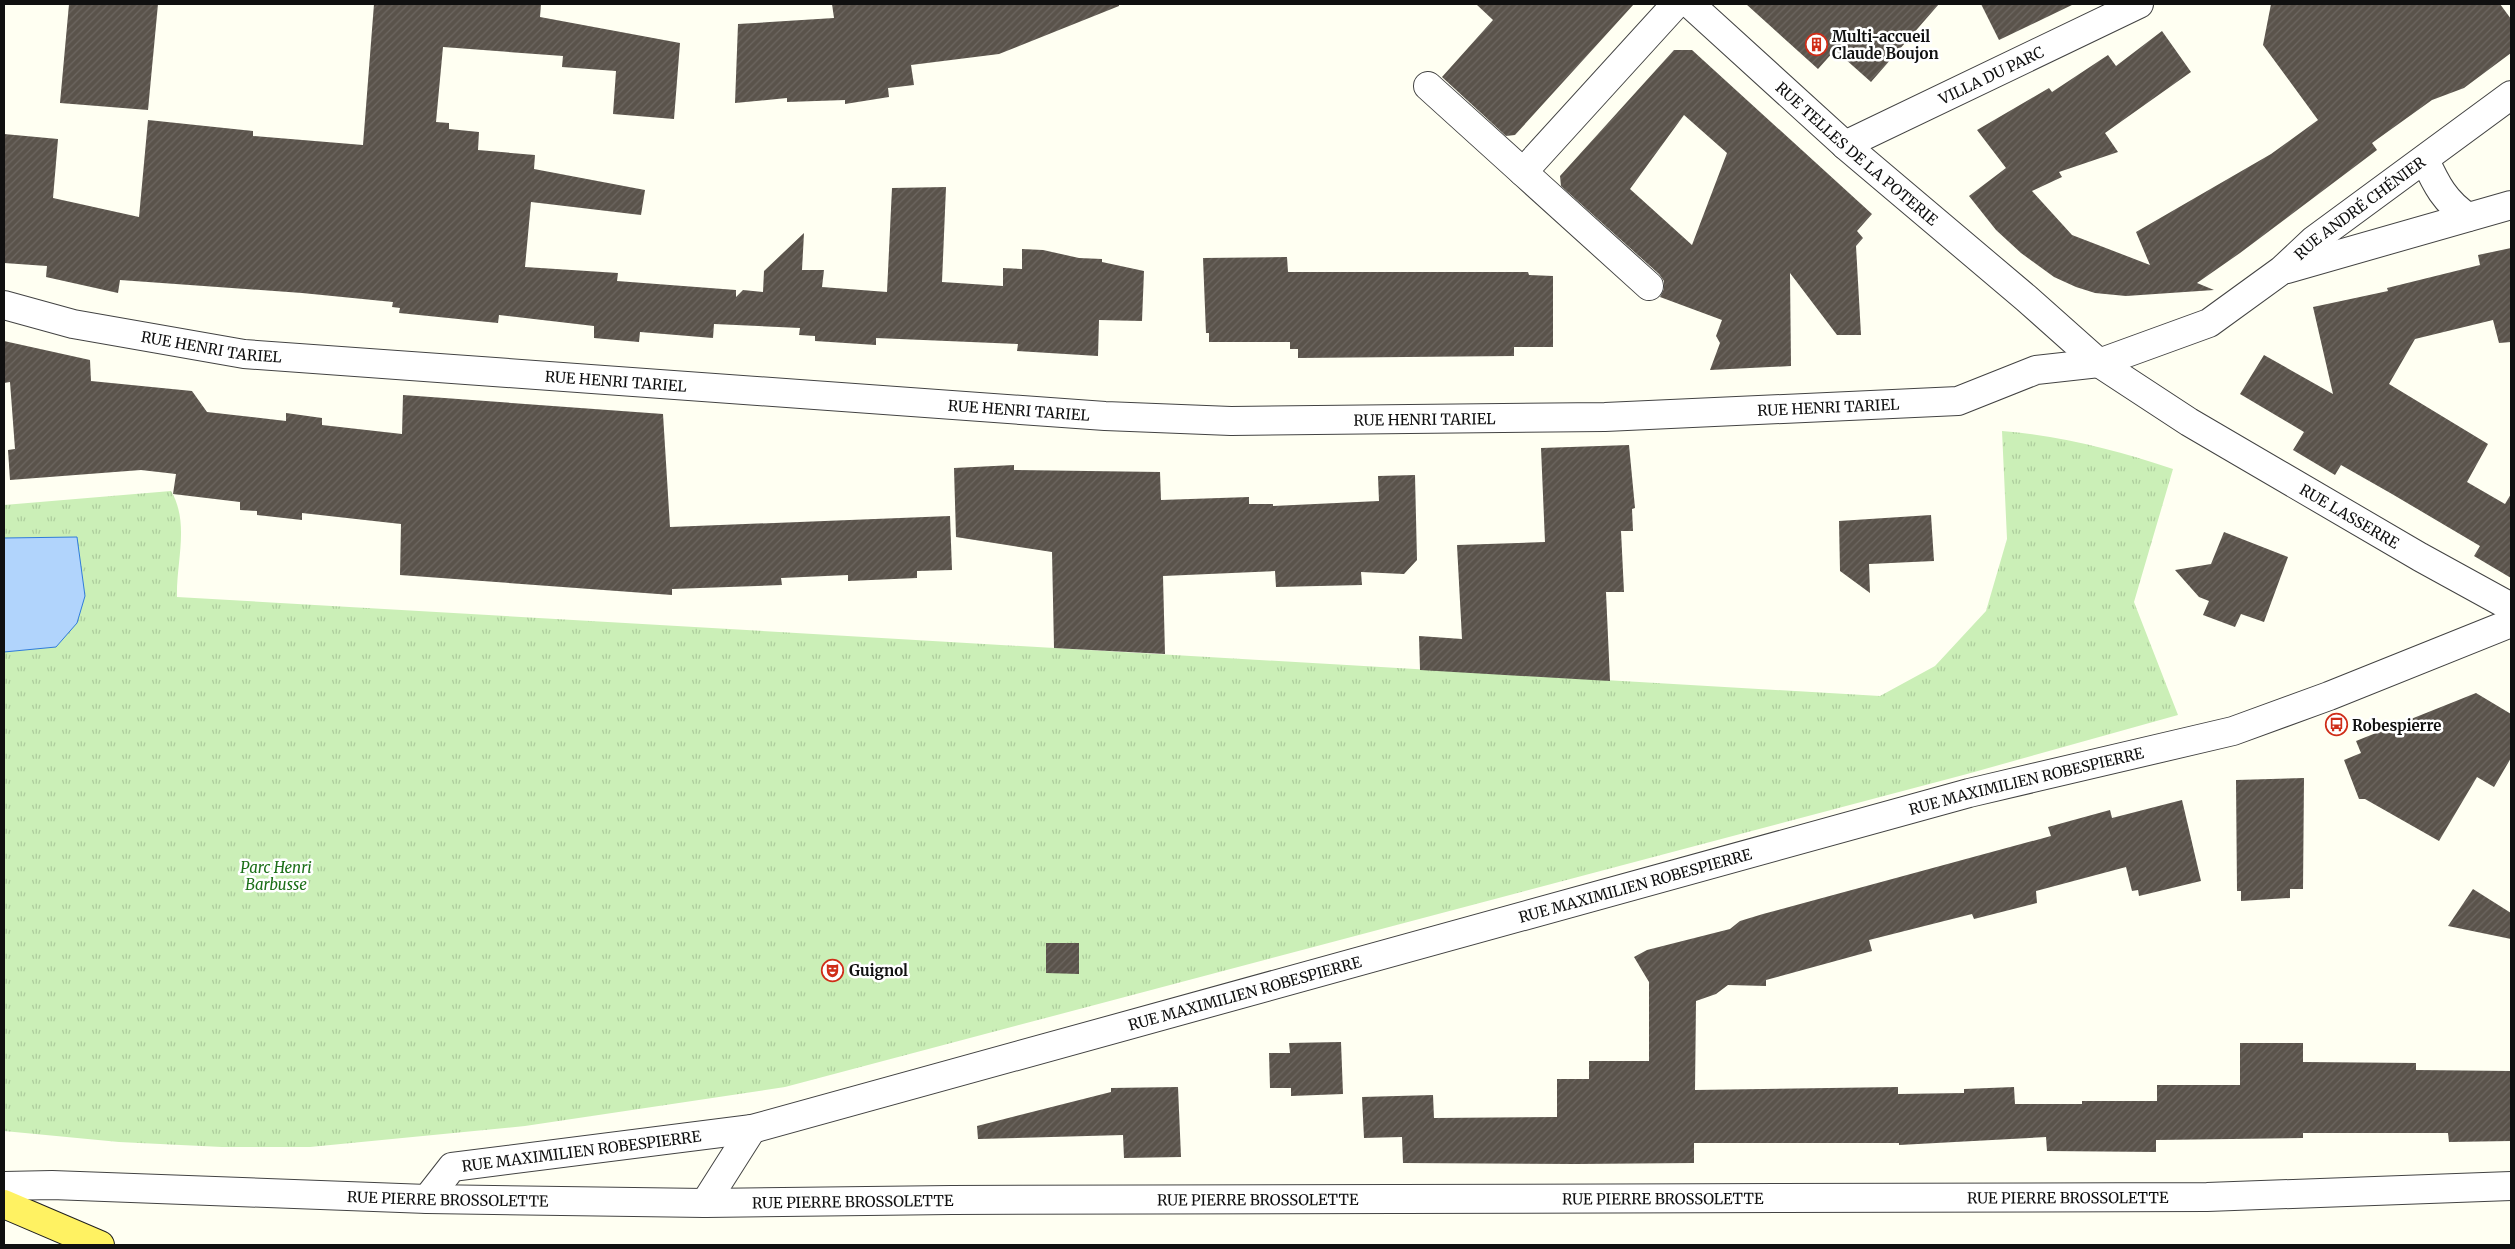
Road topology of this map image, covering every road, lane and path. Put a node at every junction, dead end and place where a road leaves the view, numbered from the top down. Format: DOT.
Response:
graph roads {
  1 [pos="1676,4"];
  2 [pos="1690,4"];
  3 [pos="2139,4"];
  4 [pos="1428,86"];
  5 [pos="2511,95"];
  6 [pos="1845,145"];
  7 [pos="2425,160"];
  8 [pos="1524,172"];
  9 [pos="2511,205"];
  10 [pos="2468,217"];
  11 [pos="2282,270"];
  12 [pos="1649,286"];
  13 [pos="4,305"];
  14 [pos="2099,363"];
  15 [pos="2511,607"];
  16 [pos="2511,623"];
  17 [pos="752,1130"];
  18 [pos="4,1186"];
  19 [pos="2511,1186"];
  20 [pos="427,1199"];
  21 [pos="705,1203"];
  22 [pos="4,1205"];
  23 [pos="83,1245"];
  24 [pos="100,1245"];
  1 -- 8 [label="street"];
  2 -- 6 [label="street, RUE TELLES DE LA POTERIE"];
  3 -- 6 [label="street, VILLA DU PARC"];
  4 -- 8 [label="street"];
  5 -- 7 [label="street, RUE ANDRÉ CHÉNIER"];
  6 -- 14 [label="street, RUE TELLES DE LA POTERIE"];
  7 -- 10 [label="street"];
  7 -- 11 [label="street, RUE ANDRÉ CHÉNIER"];
  8 -- 12 [label="street"];
  9 -- 10 [label="street"];
  10 -- 11 [label="street"];
  11 -- 14 [label="street, RUE ANDRÉ CHÉNIER"];
  13 -- 14 [label="street, RUE HENRI TARIEL"];
  14 -- 15 [label="street, RUE LASSERRE"];
  16 -- 17 [label="street, RUE MAXIMILIEN ROBESPIERRE"];
  17 -- 20 [label="street, RUE MAXIMILIEN ROBESPIERRE"];
  17 -- 21 [label="street"];
  18 -- 20 [label="street, RUE PIERRE BROSSOLETTE"];
  19 -- 21 [label="street, RUE PIERRE BROSSOLETTE"];
  20 -- 21 [label="street, RUE PIERRE BROSSOLETTE"];
  22 -- 23 [label="main road"];
  22 -- 24 [label="main road"];
}
